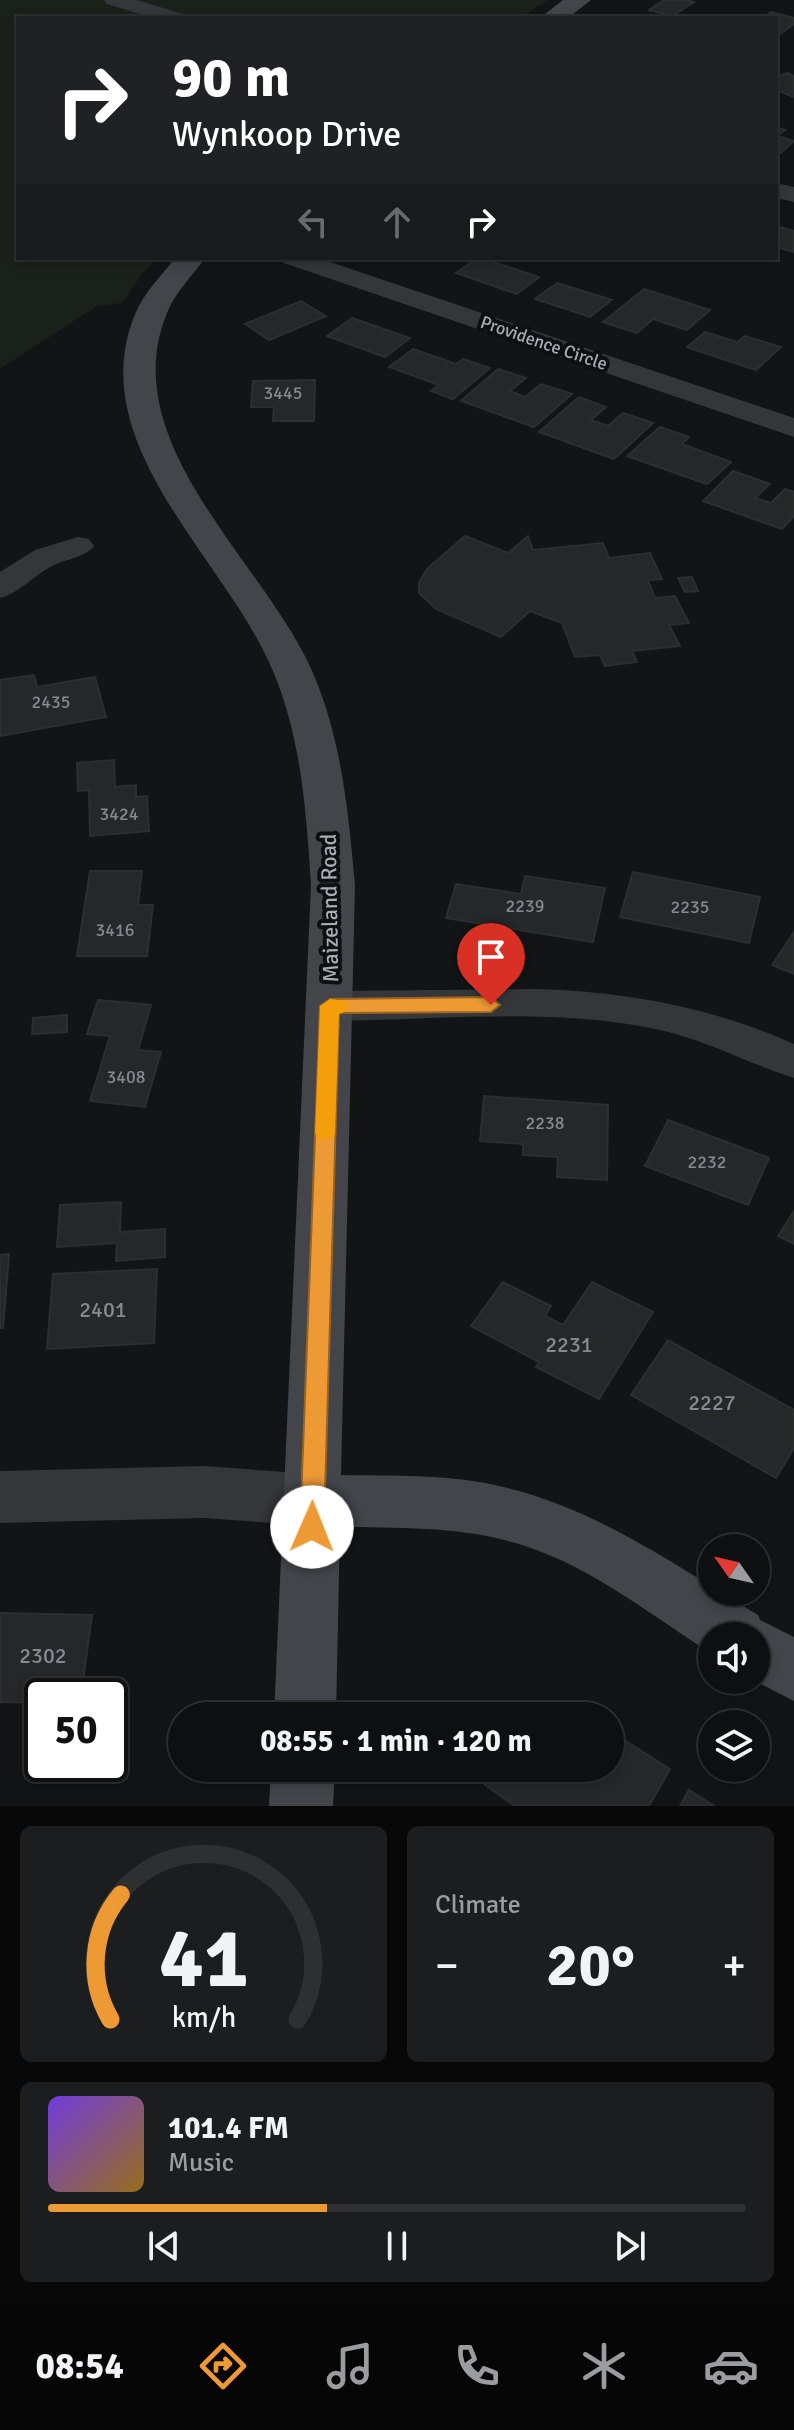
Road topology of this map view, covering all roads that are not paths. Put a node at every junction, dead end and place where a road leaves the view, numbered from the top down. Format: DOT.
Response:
graph roads {
  1 [pos="114,0"];
  2 [pos="579,0"];
  3 [pos="169,16"];
  4 [pos="555,16"];
  5 [pos="188,260"];
  6 [pos="299,260"];
  7 [pos="794,428"];
  8 [pos="78,546"];
  9 [pos="0,588"];
  10 [pos="330,1006"];
  11 [pos="794,1062"];
  12 [pos="0,1497"];
  13 [pos="312,1500"];
  14 [pos="714,1622"];
  15 [pos="770,1656"];
  16 [pos="794,1671"];
  17 [pos="305,1702"];
  18 [pos="302,1782"];
  19 [pos="301,1806"];
  1 -- 3 [label="street"];
  2 -- 4 [label="main road"];
  5 -- 10 [label="main road, Maizeland Road"];
  6 -- 7 [label="street, Providence Circle"];
  8 -- 9 [label="street"];
  10 -- 11 [label="street"];
  10 -- 13 [label="main road, Maizeland Road"];
  12 -- 13 [label="street"];
  13 -- 14 [label="main road"];
  13 -- 17 [label="main road, Maizeland Road"];
  15 -- 16 [label="main road"];
  18 -- 19 [label="main road"];
}
